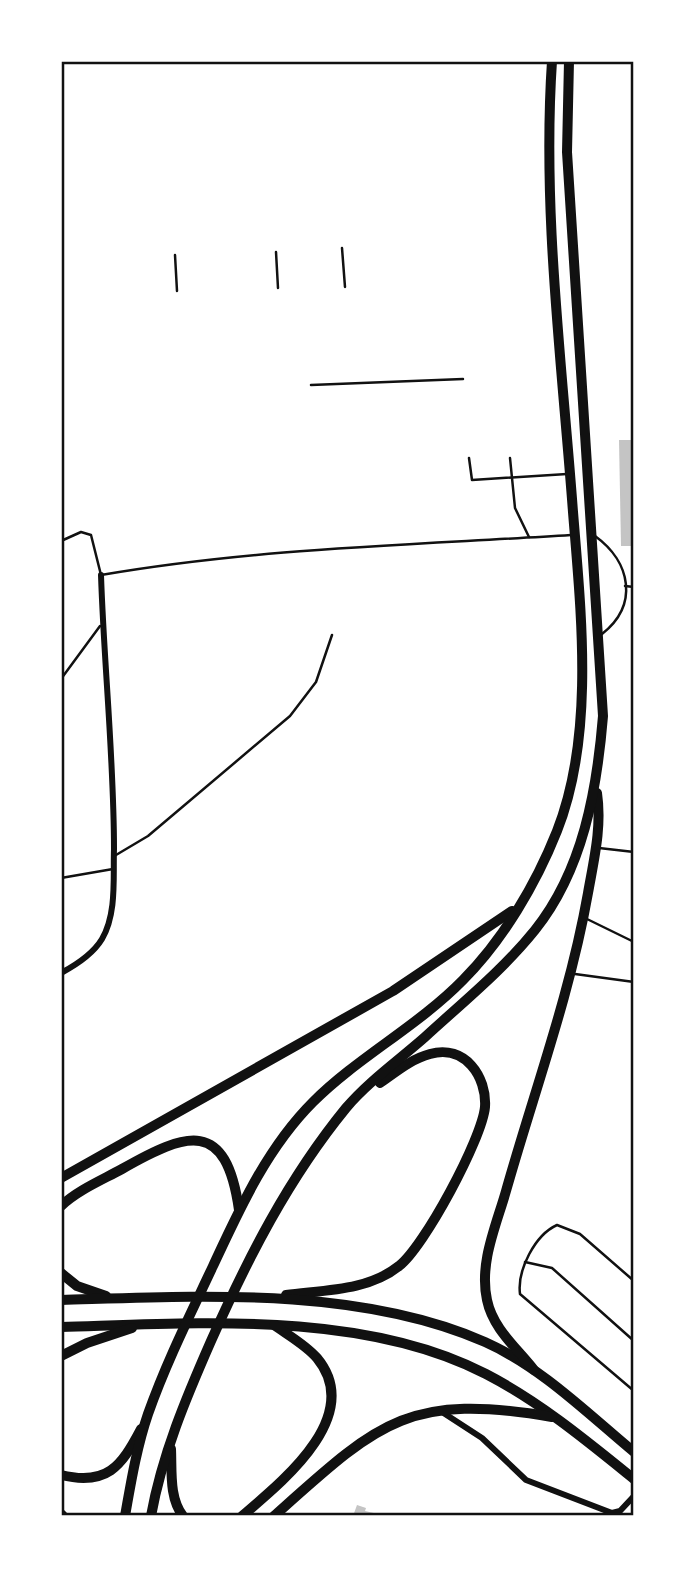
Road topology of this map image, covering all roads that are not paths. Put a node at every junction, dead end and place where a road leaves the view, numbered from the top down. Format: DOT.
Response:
graph roads {
  1 [pos="552,61"];
  2 [pos="569,61"];
  3 [pos="342,248"];
  4 [pos="276,252"];
  5 [pos="175,255"];
  6 [pos="345,287"];
  7 [pos="278,288"];
  8 [pos="177,291"];
  9 [pos="463,379"];
  10 [pos="311,385"];
  11 [pos="469,458"];
  12 [pos="510,458"];
  13 [pos="570,474"];
  14 [pos="512,476"];
  15 [pos="575,534"];
  16 [pos="593,534"];
  17 [pos="529,537"];
  18 [pos="61,541"];
  19 [pos="101,575"];
  20 [pos="625,586"];
  21 [pos="634,587"];
  22 [pos="102,624"];
  23 [pos="332,635"];
  24 [pos="600,636"];
  25 [pos="61,679"];
  26 [pos="596,786"];
  27 [pos="596,848"];
  28 [pos="634,852"];
  29 [pos="113,856"];
  30 [pos="113,869"];
  31 [pos="61,877"];
  32 [pos="518,907"];
  33 [pos="584,917"];
  34 [pos="634,942"];
  35 [pos="61,973"];
  36 [pos="571,973"];
  37 [pos="634,982"];
  38 [pos="348,1106"];
  39 [pos="61,1178"];
  40 [pos="61,1206"];
  41 [pos="239,1211"];
  42 [pos="525,1262"];
  43 [pos="61,1273"];
  44 [pos="634,1281"];
  45 [pos="268,1297"];
  46 [pos="113,1299"];
  47 [pos="61,1300"];
  48 [pos="144,1325"];
  49 [pos="273,1325"];
  50 [pos="61,1327"];
  51 [pos="634,1341"];
  52 [pos="61,1356"];
  53 [pos="534,1370"];
  54 [pos="634,1391"];
  55 [pos="438,1409"];
  56 [pos="147,1416"];
  57 [pos="555,1418"];
  58 [pos="171,1440"];
  59 [pos="633,1450"];
  60 [pos="61,1475"];
  61 [pos="634,1479"];
  62 [pos="634,1496"];
  63 [pos="603,1514"];
  64 [pos="125,1516"];
  65 [pos="151,1516"];
  66 [pos="183,1516"];
  67 [pos="242,1516"];
  68 [pos="274,1516"];
  1 -- 13 [label="highway"];
  2 -- 16 [label="highway"];
  3 -- 6 [label="lane"];
  4 -- 7 [label="lane"];
  5 -- 8 [label="lane"];
  9 -- 10 [label="lane"];
  11 -- 14 [label="lane"];
  12 -- 14 [label="lane"];
  13 -- 14 [label="lane"];
  13 -- 15 [label="highway"];
  14 -- 17 [label="lane"];
  15 -- 16 [label="lane"];
  15 -- 17 [label="lane"];
  15 -- 32 [label="highway"];
  16 -- 20 [label="lane"];
  16 -- 24 [label="highway"];
  17 -- 19 [label="lane"];
  18 -- 19 [label="lane"];
  19 -- 22 [label="street"];
  20 -- 21 [label="lane"];
  20 -- 24 [label="lane"];
  22 -- 25 [label="lane"];
  22 -- 29 [label="street"];
  23 -- 29 [label="lane"];
  24 -- 26 [label="highway"];
  26 -- 27 [label="highway"];
  26 -- 38 [label="highway"];
  27 -- 28 [label="lane"];
  27 -- 33 [label="highway"];
  29 -- 30 [label="street"];
  30 -- 31 [label="lane"];
  30 -- 35 [label="street"];
  32 -- 39 [label="highway"];
  32 -- 41 [label="highway"];
  33 -- 34 [label="lane"];
  33 -- 36 [label="highway"];
  36 -- 37 [label="lane"];
  36 -- 53 [label="highway"];
  38 -- 45 [label="highway"];
  38 -- 58 [label="highway"];
  40 -- 41 [label="highway"];
  41 -- 56 [label="highway"];
  42 -- 44 [label="lane"];
  42 -- 51 [label="lane"];
  42 -- 54 [label="lane"];
  43 -- 46 [label="highway"];
  45 -- 46 [label="highway"];
  45 -- 53 [label="highway"];
  46 -- 47 [label="highway"];
  48 -- 49 [label="highway"];
  48 -- 50 [label="highway"];
  48 -- 52 [label="highway"];
  49 -- 57 [label="highway"];
  49 -- 67 [label="highway"];
  53 -- 59 [label="highway"];
  55 -- 57 [label="highway"];
  55 -- 63 [label="street"];
  55 -- 68 [label="highway"];
  56 -- 60 [label="highway"];
  56 -- 64 [label="highway"];
  57 -- 61 [label="highway"];
  58 -- 65 [label="highway"];
  58 -- 66 [label="highway"];
  62 -- 63 [label="street"];
}
